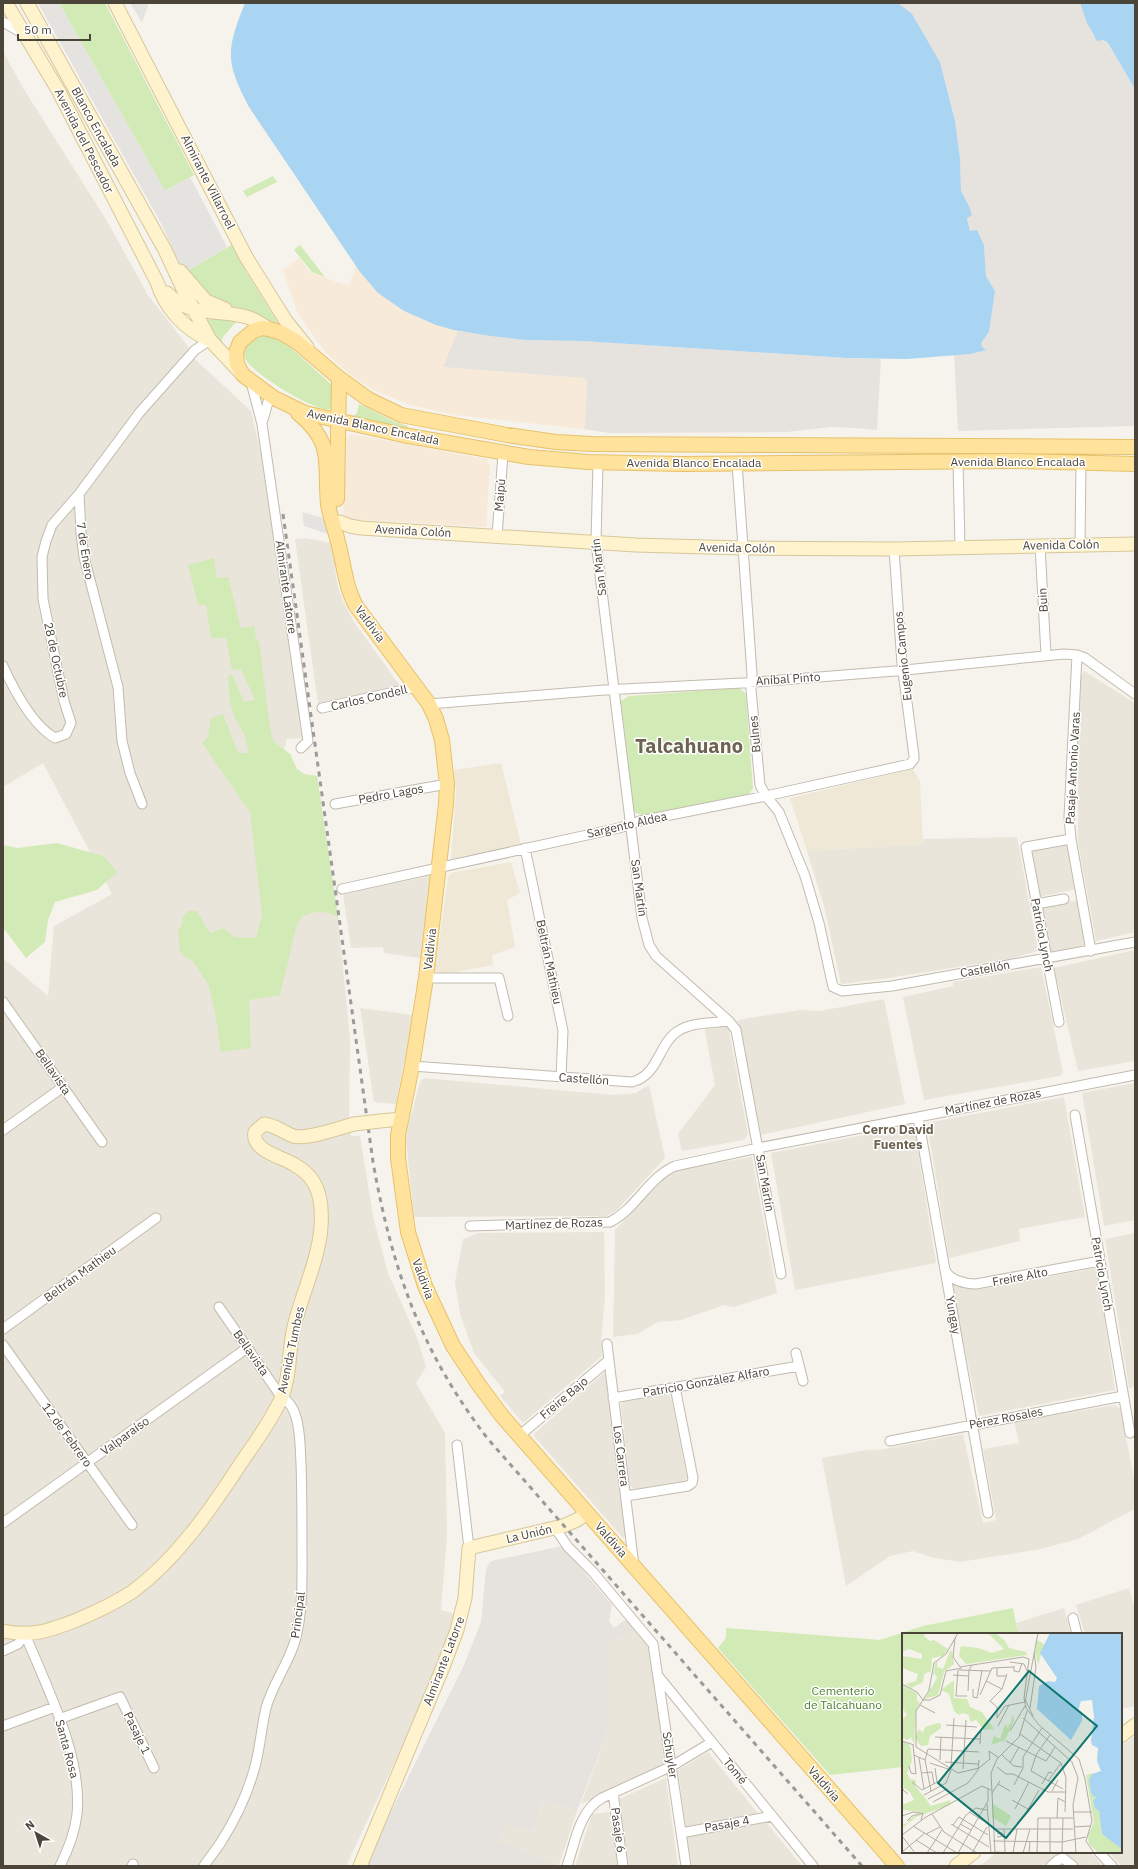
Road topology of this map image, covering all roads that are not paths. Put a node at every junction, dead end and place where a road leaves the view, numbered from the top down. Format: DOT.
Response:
graph roads {
  1 [pos="6,3"];
  2 [pos="27,3"];
  3 [pos="115,3"];
  4 [pos="3,22"];
  5 [pos="27,35"];
  6 [pos="165,250"];
  7 [pos="158,282"];
  8 [pos="195,310"];
  9 [pos="248,317"];
  10 [pos="269,329"];
  11 [pos="210,340"];
  12 [pos="312,354"];
  13 [pos="339,378"];
  14 [pos="247,379"];
  15 [pos="270,395"];
  16 [pos="292,407"];
  17 [pos="339,422"];
  18 [pos="262,424"];
  19 [pos="611,444"];
  20 [pos="726,445"];
  21 [pos="977,447"];
  22 [pos="1071,447"];
  23 [pos="1135,447"];
  24 [pos="503,454"];
  25 [pos="958,462"];
  26 [pos="1080,462"];
  27 [pos="598,463"];
  28 [pos="737,463"];
  29 [pos="1135,464"];
  30 [pos="80,494"];
  31 [pos="335,519"];
  32 [pos="497,536"];
  33 [pos="596,542"];
  34 [pos="1135,544"];
  35 [pos="1080,545"];
  36 [pos="1040,546"];
  37 [pos="960,547"];
  38 [pos="742,548"];
  39 [pos="894,549"];
  40 [pos="1046,655"];
  41 [pos="1077,655"];
  42 [pos="3,666"];
  43 [pos="903,671"];
  44 [pos="751,682"];
  45 [pos="417,687"];
  46 [pos="614,690"];
  47 [pos="1135,694"];
  48 [pos="429,704"];
  49 [pos="322,708"];
  50 [pos="301,748"];
  51 [pos="913,762"];
  52 [pos="447,784"];
  53 [pos="766,796"];
  54 [pos="142,804"];
  55 [pos="335,804"];
  56 [pos="630,824"];
  57 [pos="1071,839"];
  58 [pos="525,848"];
  59 [pos="439,868"];
  60 [pos="342,889"];
  61 [pos="1064,899"];
  62 [pos="1036,904"];
  63 [pos="1135,942"];
  64 [pos="1091,951"];
  65 [pos="1047,958"];
  66 [pos="426,978"];
  67 [pos="835,990"];
  68 [pos="3,1002"];
  69 [pos="508,1016"];
  70 [pos="729,1021"];
  71 [pos="1059,1022"];
  72 [pos="412,1066"];
  73 [pos="1135,1075"];
  74 [pos="561,1077"];
  75 [pos="64,1087"];
  76 [pos="1075,1115"];
  77 [pos="918,1117"];
  78 [pos="402,1119"];
  79 [pos="3,1130"];
  80 [pos="102,1142"];
  81 [pos="758,1148"];
  82 [pos="156,1218"];
  83 [pos="470,1226"];
  84 [pos="1100,1262"];
  85 [pos="945,1268"];
  86 [pos="781,1274"];
  87 [pos="219,1307"];
  88 [pos="3,1329"];
  89 [pos="607,1344"];
  90 [pos="3,1345"];
  91 [pos="248,1348"];
  92 [pos="796,1353"];
  93 [pos="609,1360"];
  94 [pos="799,1366"];
  95 [pos="802,1381"];
  96 [pos="675,1387"];
  97 [pos="1123,1396"];
  98 [pos="282,1398"];
  99 [pos="613,1398"];
  100 [pos="973,1425"];
  101 [pos="1130,1433"];
  102 [pos="519,1436"];
  103 [pos="890,1441"];
  104 [pos="457,1445"];
  105 [pos="87,1463"];
  106 [pos="626,1496"];
  107 [pos="586,1513"];
  108 [pos="988,1513"];
  109 [pos="3,1523"];
  110 [pos="132,1525"];
  111 [pos="555,1528"];
  112 [pos="469,1548"];
  113 [pos="635,1568"];
  114 [pos="1073,1618"];
  115 [pos="3,1631"];
  116 [pos="1078,1633"];
  117 [pos="25,1634"];
  118 [pos="3,1651"];
  119 [pos="658,1676"];
  120 [pos="55,1707"];
  121 [pos="59,1719"];
  122 [pos="1135,1725"];
  123 [pos="3,1726"];
  124 [pos="1122,1735"];
  125 [pos="712,1742"];
  126 [pos="672,1766"];
  127 [pos="154,1768"];
  128 [pos="613,1793"];
  129 [pos="772,1816"];
  130 [pos="681,1832"];
  131 [pos="973,1853"];
  132 [pos="1100,1853"];
  133 [pos="60,1866"];
  134 [pos="204,1866"];
  135 [pos="360,1866"];
  136 [pos="567,1866"];
  137 [pos="623,1866"];
  138 [pos="686,1866"];
  139 [pos="813,1866"];
  140 [pos="897,1866"];
  141 [pos="956,1866"];
  142 [pos="1051,1866"];
  143 [pos="1073,1866"];
  144 [pos="1112,1866"];
  1 -- 5 [label="main road, Avenida del Pescador"];
  2 -- 6 [label="main road, Blanco Encalada"];
  3 -- 12 [label="main road, Almirante Villarroel"];
  4 -- 5 [label="street"];
  5 -- 7 [label="main road, Avenida del Pescador"];
  6 -- 8 [label="main road"];
  6 -- 9 [label="main road"];
  7 -- 8 [label="main road"];
  7 -- 11 [label="main road"];
  8 -- 9 [label="main road, Avenida Blanco Encalada"];
  8 -- 11 [label="main road, Avenida Blanco Encalada"];
  9 -- 10 [label="main road, Avenida Blanco Encalada"];
  10 -- 12 [label="main road, Avenida Blanco Encalada"];
  10 -- 14 [label="main road"];
  11 -- 14 [label="main road, Avenida Blanco Encalada"];
  11 -- 30 [label="street"];
  12 -- 13 [label="main road, Avenida Blanco Encalada"];
  13 -- 17 [label="main road, Valdivia"];
  13 -- 19 [label="main road, Avenida Blanco Encalada"];
  14 -- 15 [label="main road, Avenida Blanco Encalada"];
  14 -- 18 [label="street, Almirante Latorre"];
  15 -- 16 [label="main road, Avenida Blanco Encalada"];
  15 -- 18 [label="street, Almirante Latorre"];
  16 -- 17 [label="main road, Avenida Blanco Encalada"];
  16 -- 31 [label="main road, Valdivia"];
  17 -- 24 [label="main road, Avenida Blanco Encalada"];
  17 -- 31 [label="main road, Valdivia"];
  18 -- 50 [label="street, Almirante Latorre"];
  19 -- 20 [label="main road, Avenida Blanco Encalada"];
  19 -- 27 [label="main road"];
  20 -- 21 [label="main road, Avenida Blanco Encalada"];
  20 -- 28 [label="main road"];
  21 -- 22 [label="main road, Avenida Blanco Encalada"];
  21 -- 25 [label="main road"];
  22 -- 23 [label="main road, Avenida Blanco Encalada"];
  22 -- 26 [label="main road"];
  24 -- 27 [label="main road, Avenida Blanco Encalada"];
  24 -- 32 [label="street, Maipú"];
  25 -- 26 [label="main road, Avenida Blanco Encalada"];
  25 -- 28 [label="main road, Avenida Blanco Encalada"];
  25 -- 37 [label="street"];
  26 -- 29 [label="main road, Avenida Blanco Encalada"];
  26 -- 35 [label="street"];
  27 -- 28 [label="main road, Avenida Blanco Encalada"];
  27 -- 33 [label="street, San Martín"];
  28 -- 38 [label="street, Bulnes"];
  30 -- 42 [label="street, 28 de Octubre"];
  30 -- 54 [label="street, 7 de Enero"];
  31 -- 32 [label="main road, Avenida Colón"];
  31 -- 45 [label="main road, Valdivia"];
  32 -- 33 [label="main road, Avenida Colón"];
  33 -- 38 [label="main road, Avenida Colón"];
  33 -- 46 [label="street, San Martín"];
  34 -- 35 [label="main road, Avenida Colón"];
  35 -- 36 [label="main road, Avenida Colón"];
  36 -- 37 [label="main road, Avenida Colón"];
  36 -- 40 [label="street, Buin"];
  37 -- 39 [label="main road, Avenida Colón"];
  38 -- 39 [label="main road, Avenida Colón"];
  38 -- 44 [label="street, Bulnes"];
  39 -- 43 [label="street, Eugenio Campos"];
  40 -- 41 [label="street, Aníbal Pinto"];
  40 -- 43 [label="street, Aníbal Pinto"];
  41 -- 47 [label="street, Aníbal Pinto"];
  41 -- 57 [label="street, Pasaje Antonio Varas"];
  43 -- 44 [label="street, Aníbal Pinto"];
  43 -- 51 [label="street, Eugenio Campos"];
  44 -- 46 [label="street, Aníbal Pinto"];
  44 -- 53 [label="street, Bulnes"];
  45 -- 48 [label="main road, Valdivia"];
  45 -- 49 [label="street, Carlos Condell"];
  46 -- 48 [label="street, Aníbal Pinto"];
  46 -- 56 [label="street, San Martín"];
  48 -- 52 [label="main road, Valdivia"];
  51 -- 53 [label="street, Sargento Aldea"];
  52 -- 55 [label="street, Pedro Lagos"];
  52 -- 59 [label="main road, Valdivia"];
  53 -- 56 [label="street, Sargento Aldea"];
  53 -- 67 [label="street, Bulnes"];
  56 -- 58 [label="street, Sargento Aldea"];
  56 -- 70 [label="street, San Martín"];
  57 -- 62 [label="street, Patricio Lynch"];
  57 -- 64 [label="street, Pasaje Antonio Varas"];
  58 -- 59 [label="street, Sargento Aldea"];
  58 -- 74 [label="street, Beltrán Mathieu"];
  59 -- 60 [label="street, Sargento Aldea"];
  59 -- 66 [label="main road, Valdivia"];
  61 -- 62 [label="street"];
  62 -- 65 [label="street, Patricio Lynch"];
  63 -- 64 [label="street, Castellón"];
  64 -- 65 [label="street, Castellón"];
  65 -- 67 [label="street, Castellón"];
  65 -- 71 [label="street, Patricio Lynch"];
  66 -- 69 [label="street"];
  66 -- 72 [label="main road, Valdivia"];
  68 -- 75 [label="street, Bellavista"];
  70 -- 74 [label="street, Castellón"];
  70 -- 81 [label="street, San Martín"];
  72 -- 74 [label="street, Castellón"];
  72 -- 78 [label="main road, Valdivia"];
  73 -- 77 [label="street, Martínez de Rozas"];
  75 -- 79 [label="street"];
  75 -- 80 [label="street, Bellavista"];
  76 -- 84 [label="street, Patricio Lynch"];
  77 -- 81 [label="street, Martínez de Rozas"];
  77 -- 85 [label="street, Yungay"];
  78 -- 98 [label="main road, Avenida Tumbes, bridge"];
  78 -- 102 [label="main road, Valdivia"];
  81 -- 83 [label="street, Martínez de Rozas"];
  81 -- 86 [label="street, San Martín"];
  82 -- 88 [label="street, Beltrán Mathieu"];
  84 -- 85 [label="street, Freire Alto"];
  84 -- 97 [label="street, Patricio Lynch"];
  85 -- 100 [label="street, Yungay"];
  87 -- 91 [label="street, Bellavista"];
  89 -- 93 [label="street, Los Carrera"];
  90 -- 105 [label="street, 12 de Febrero"];
  91 -- 98 [label="street, Bellavista"];
  91 -- 105 [label="street, Valparaíso"];
  92 -- 94 [label="street"];
  93 -- 99 [label="street, Los Carrera"];
  93 -- 102 [label="street, Freire Bajo"];
  94 -- 95 [label="street"];
  94 -- 96 [label="street, Patricio González Alfaro"];
  96 -- 99 [label="street, Patricio González Alfaro"];
  96 -- 106 [label="street"];
  97 -- 100 [label="street, Pérez Rosales"];
  97 -- 101 [label="street, Patricio Lynch"];
  98 -- 117 [label="main road, Avenida Tumbes"];
  98 -- 134 [label="street, Principal"];
  99 -- 106 [label="street, Los Carrera"];
  100 -- 103 [label="street, Pérez Rosales"];
  100 -- 108 [label="street, Yungay"];
  102 -- 107 [label="main road, Valdivia"];
  104 -- 112 [label="street, Almirante Latorre"];
  105 -- 109 [label="street, Valparaíso"];
  105 -- 110 [label="street, 12 de Febrero"];
  106 -- 113 [label="street, Los Carrera"];
  107 -- 111 [label="main road, La Unión"];
  107 -- 113 [label="main road, Valdivia"];
  111 -- 112 [label="main road, La Unión"];
  111 -- 119 [label="street, Schuyler"];
  112 -- 135 [label="main road, Almirante Latorre"];
  113 -- 140 [label="main road, Valdivia"];
  114 -- 116 [label="street"];
  115 -- 117 [label="main road, Avenida Tumbes"];
  117 -- 118 [label="street"];
  117 -- 120 [label="street, Santa Rosa"];
  119 -- 125 [label="street, Tomé"];
  119 -- 126 [label="street, Schuyler"];
  120 -- 121 [label="street, Santa Rosa"];
  120 -- 123 [label="street"];
  121 -- 127 [label="street, Pasaje 1"];
  121 -- 133 [label="street, Santa Rosa"];
  122 -- 124 [label="main road"];
  125 -- 126 [label="street"];
  125 -- 129 [label="street, Tomé"];
  126 -- 128 [label="street"];
  126 -- 130 [label="street, Schuyler"];
  128 -- 136 [label="street"];
  128 -- 137 [label="street, Pasaje 6"];
  129 -- 130 [label="street, Pasaje 4"];
  129 -- 139 [label="street, Tomé"];
  130 -- 138 [label="street, Schuyler"];
  131 -- 141 [label="main road"];
  132 -- 144 [label="street"];
  142 -- 143 [label="street"];
}
